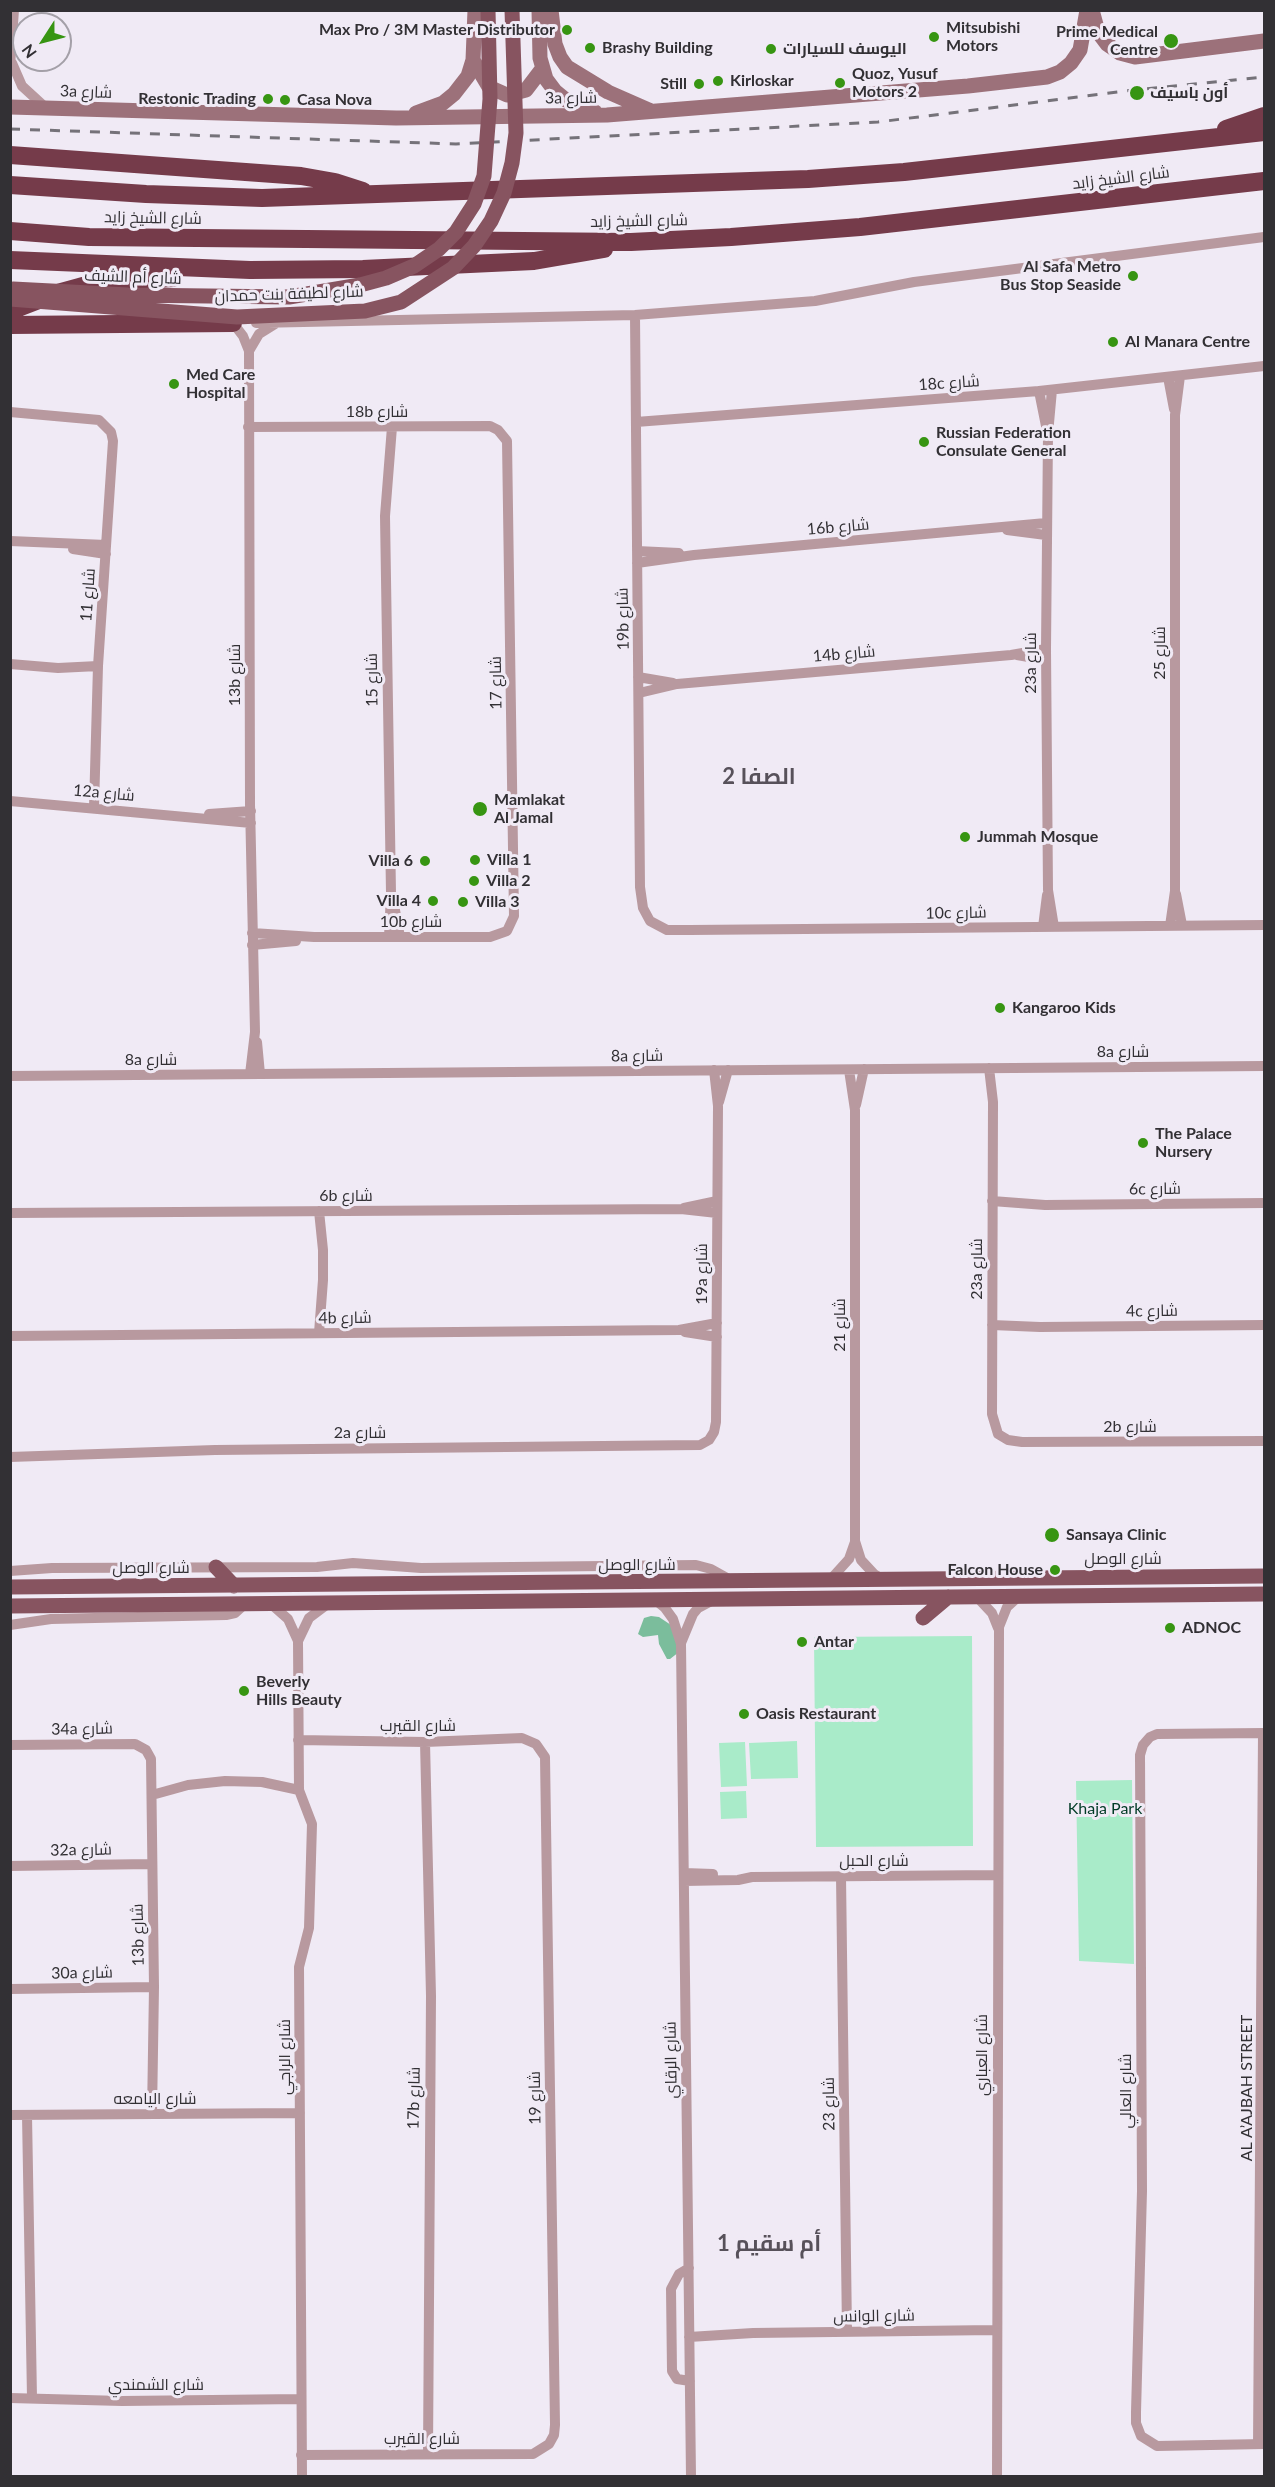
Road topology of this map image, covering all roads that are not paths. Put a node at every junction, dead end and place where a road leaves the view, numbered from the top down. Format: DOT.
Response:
graph roads {
  1 [pos="14,10"];
  2 [pos="475,10"];
  3 [pos="488,10"];
  4 [pos="512,10"];
  5 [pos="538,10"];
  6 [pos="551,10"];
  7 [pos="1087,10"];
  8 [pos="1092,10"];
  9 [pos="1264,41"];
  10 [pos="473,60"];
  11 [pos="11,65"];
  12 [pos="542,69"];
  13 [pos="10,107"];
  14 [pos="46,109"];
  15 [pos="652,111"];
  16 [pos="607,115"];
  17 [pos="1264,116"];
  18 [pos="396,118"];
  19 [pos="1264,132"];
  20 [pos="1207,137"];
  21 [pos="10,155"];
  22 [pos="1262,182"];
  23 [pos="10,186"];
  24 [pos="372,195"];
  25 [pos="10,231"];
  26 [pos="1264,237"];
  27 [pos="632,242"];
  28 [pos="10,260"];
  29 [pos="249,270"];
  30 [pos="10,289"];
  31 [pos="289,297"];
  32 [pos="10,299"];
  33 [pos="128,309"];
  34 [pos="10,311"];
  35 [pos="635,315"];
  36 [pos="233,323"];
  37 [pos="276,323"];
  38 [pos="10,325"];
  39 [pos="249,351"];
  40 [pos="1264,366"];
  41 [pos="1180,375"];
  42 [pos="1168,377"];
  43 [pos="1052,390"];
  44 [pos="1039,391"];
  45 [pos="10,412"];
  46 [pos="1175,415"];
  47 [pos="636,422"];
  48 [pos="248,427"];
  49 [pos="388,427"];
  50 [pos="1048,434"];
  51 [pos="503,435"];
  52 [pos="1046,523"];
  53 [pos="986,530"];
  54 [pos="1046,535"];
  55 [pos="10,541"];
  56 [pos="106,549"];
  57 [pos="637,557"];
  58 [pos="1046,655"];
  59 [pos="10,664"];
  60 [pos="98,671"];
  61 [pos="638,677"];
  62 [pos="677,684"];
  63 [pos="639,693"];
  64 [pos="10,801"];
  65 [pos="90,807"];
  66 [pos="250,811"];
  67 [pos="194,816"];
  68 [pos="251,823"];
  69 [pos="650,921"];
  70 [pos="1264,925"];
  71 [pos="1176,926"];
  72 [pos="1048,927"];
  73 [pos="507,931"];
  74 [pos="394,937"];
  75 [pos="252,939"];
  76 [pos="1264,1066"];
  77 [pos="993,1068"];
  78 [pos="714,1070"];
  79 [pos="728,1070"];
  80 [pos="849,1070"];
  81 [pos="864,1070"];
  82 [pos="255,1074"];
  83 [pos="10,1076"];
  84 [pos="718,1106"];
  85 [pos="855,1108"];
  86 [pos="717,1201"];
  87 [pos="1264,1203"];
  88 [pos="992,1205"];
  89 [pos="681,1209"];
  90 [pos="324,1211"];
  91 [pos="10,1213"];
  92 [pos="717,1213"];
  93 [pos="717,1323"];
  94 [pos="1264,1325"];
  95 [pos="992,1329"];
  96 [pos="679,1330"];
  97 [pos="324,1333"];
  98 [pos="10,1336"];
  99 [pos="717,1337"];
  100 [pos="998,1434"];
  101 [pos="709,1440"];
  102 [pos="1264,1441"];
  103 [pos="10,1457"];
  104 [pos="855,1541"];
  105 [pos="216,1567"];
  106 [pos="10,1571"];
  107 [pos="1264,1576"];
  108 [pos="830,1580"];
  109 [pos="882,1580"];
  110 [pos="734,1582"];
  111 [pos="234,1586"];
  112 [pos="10,1587"];
  113 [pos="1264,1594"];
  114 [pos="977,1597"];
  115 [pos="1018,1597"];
  116 [pos="948,1598"];
  117 [pos="653,1599"];
  118 [pos="713,1600"];
  119 [pos="246,1603"];
  120 [pos="269,1603"];
  121 [pos="330,1603"];
  122 [pos="10,1606"];
  123 [pos="923,1618"];
  124 [pos="10,1625"];
  125 [pos="999,1634"];
  126 [pos="298,1641"];
  127 [pos="681,1644"];
  128 [pos="1264,1733"];
  129 [pos="298,1740"];
  130 [pos="425,1742"];
  131 [pos="536,1744"];
  132 [pos="10,1745"];
  133 [pos="150,1755"];
  134 [pos="298,1790"];
  135 [pos="152,1795"];
  136 [pos="151,1864"];
  137 [pos="10,1866"];
  138 [pos="997,1875"];
  139 [pos="841,1876"];
  140 [pos="684,1877"];
  141 [pos="154,1987"];
  142 [pos="10,1989"];
  143 [pos="300,2113"];
  144 [pos="152,2114"];
  145 [pos="10,2115"];
  146 [pos="27,2115"];
  147 [pos="688,2268"];
  148 [pos="995,2330"];
  149 [pos="848,2332"];
  150 [pos="689,2333"];
  151 [pos="690,2381"];
  152 [pos="10,2398"];
  153 [pos="32,2398"];
  154 [pos="301,2399"];
  155 [pos="1262,2444"];
  156 [pos="542,2451"];
  157 [pos="428,2454"];
  158 [pos="301,2455"];
  159 [pos="302,2476"];
  160 [pos="691,2476"];
  161 [pos="997,2476"];
  1 -- 11 [label="street"];
  2 -- 10 [label="street"];
  3 -- 31 [label="main road, شارع لطيفة بنت حمدان, bridge"];
  4 -- 33 [label="main road, شارع لطيفة بنت حمدان, bridge"];
  5 -- 12 [label="street"];
  6 -- 15 [label="street"];
  7 -- 15 [label="street, 3a شارع"];
  8 -- 9 [label="street"];
  10 -- 12 [label="street"];
  10 -- 18 [label="street"];
  11 -- 14 [label="street"];
  12 -- 16 [label="street"];
  13 -- 14 [label="street, 3a شارع"];
  14 -- 18 [label="street, 3a شارع"];
  15 -- 16 [label="street, 3a شارع"];
  16 -- 18 [label="street, 3a شارع"];
  17 -- 20 [label="highway"];
  19 -- 20 [label="highway, شارع الشيخ زايد"];
  20 -- 24 [label="highway, شارع الشيخ زايد"];
  21 -- 24 [label="highway"];
  22 -- 27 [label="highway, شارع الشيخ زايد"];
  23 -- 24 [label="highway, شارع الشيخ زايد"];
  25 -- 27 [label="highway, شارع الشيخ زايد"];
  26 -- 35 [label="street"];
  27 -- 29 [label="highway"];
  28 -- 29 [label="highway"];
  29 -- 34 [label="highway"];
  30 -- 31 [label="main road, شارع أم الشيف, bridge"];
  32 -- 33 [label="main road, شارع لطيفة بنت حمدان, bridge"];
  33 -- 34 [label="highway, bridge"];
  35 -- 37 [label="street"];
  35 -- 47 [label="street, 19b شارع"];
  36 -- 37 [label="street"];
  36 -- 38 [label="highway"];
  36 -- 39 [label="street, 13b شارع"];
  37 -- 39 [label="street"];
  39 -- 48 [label="street, 13b شارع"];
  40 -- 41 [label="street, 18c شارع"];
  41 -- 42 [label="street, 18c شارع"];
  41 -- 46 [label="street, شارع 25"];
  42 -- 43 [label="street, 18c شارع"];
  42 -- 46 [label="street, شارع 25"];
  43 -- 44 [label="street, 18c شارع"];
  43 -- 50 [label="street, 23a شارع"];
  44 -- 47 [label="street, 18c شارع"];
  44 -- 50 [label="street, 23a شارع"];
  45 -- 56 [label="street, شارع 11"];
  46 -- 71 [label="street, شارع 25"];
  47 -- 57 [label="street, 19b شارع"];
  48 -- 49 [label="street, 18b شارع"];
  48 -- 66 [label="street, 13b شارع"];
  49 -- 51 [label="street, 18b شارع"];
  49 -- 74 [label="street, شارع 15"];
  50 -- 52 [label="street, 23a شارع"];
  51 -- 73 [label="street, شارع 17"];
  52 -- 53 [label="street, 16b شارع"];
  52 -- 54 [label="street, 23a شارع"];
  53 -- 54 [label="street, 16b شارع"];
  53 -- 57 [label="street, 16b شارع"];
  54 -- 58 [label="street, 23a شارع"];
  55 -- 56 [label="street"];
  56 -- 60 [label="street, شارع 11"];
  57 -- 61 [label="street, 19b شارع"];
  58 -- 62 [label="street, 14b شارع"];
  58 -- 72 [label="street, 23a شارع"];
  59 -- 60 [label="street"];
  60 -- 65 [label="street, شارع 11"];
  61 -- 62 [label="street, 14b شارع"];
  61 -- 63 [label="street, 19b شارع"];
  62 -- 63 [label="street, 14b شارع"];
  63 -- 69 [label="street, 19b شارع"];
  64 -- 65 [label="street, 12a شارع"];
  65 -- 67 [label="street, 12a شارع"];
  66 -- 67 [label="street, 12a شارع"];
  66 -- 68 [label="street, 13b شارع"];
  67 -- 68 [label="street, 12a شارع"];
  68 -- 75 [label="street, 13b شارع"];
  69 -- 72 [label="street, 10c شارع"];
  70 -- 71 [label="street, 10c شارع"];
  71 -- 72 [label="street, 10c شارع"];
  73 -- 74 [label="street, 10b شارع"];
  74 -- 75 [label="street, 10b شارع"];
  75 -- 82 [label="street, 13b شارع"];
  76 -- 77 [label="street, 8a شارع"];
  77 -- 81 [label="street, 8a شارع"];
  77 -- 88 [label="street, 23a شارع"];
  78 -- 79 [label="street, 8a شارع"];
  78 -- 82 [label="street, 8a شارع"];
  78 -- 84 [label="street, 19a شارع"];
  79 -- 80 [label="street, 8a شارع"];
  79 -- 84 [label="street, 19a شارع"];
  80 -- 81 [label="street, 8a شارع"];
  80 -- 85 [label="street, شارع 21"];
  81 -- 85 [label="street, شارع 21"];
  82 -- 83 [label="street, 8a شارع"];
  84 -- 86 [label="street, 19a شارع"];
  85 -- 104 [label="street, شارع 21"];
  86 -- 89 [label="street, 6b شارع"];
  86 -- 92 [label="street, 19a شارع"];
  87 -- 88 [label="street, 6c شارع"];
  88 -- 95 [label="street, 23a شارع"];
  89 -- 90 [label="street, 6b شارع"];
  89 -- 92 [label="street, 6b شارع"];
  90 -- 91 [label="street, 6b شارع"];
  90 -- 97 [label="street"];
  92 -- 93 [label="street, 19a شارع"];
  93 -- 96 [label="street, 4b شارع"];
  93 -- 99 [label="street, 19a شارع"];
  94 -- 95 [label="street, 4c شارع"];
  95 -- 100 [label="street, 23a شارع"];
  96 -- 97 [label="street, 4b شارع"];
  96 -- 99 [label="street, 4b شارع"];
  97 -- 98 [label="street, 4b شارع"];
  99 -- 101 [label="street, 19a شارع"];
  100 -- 102 [label="street, 2b شارع"];
  101 -- 103 [label="street, 2a شارع"];
  104 -- 108 [label="street, شارع 21"];
  104 -- 109 [label="street, شارع 21"];
  105 -- 106 [label="street"];
  105 -- 110 [label="street"];
  105 -- 111 [label="main road"];
  107 -- 109 [label="main road, شارع الوصل"];
  108 -- 109 [label="main road, شارع الوصل"];
  108 -- 110 [label="main road, شارع الوصل"];
  110 -- 111 [label="main road, شارع الوصل"];
  111 -- 112 [label="main road, شارع الوصل"];
  113 -- 115 [label="main road, شارع الوصل"];
  114 -- 115 [label="main road, شارع الوصل"];
  114 -- 116 [label="main road, شارع الوصل"];
  114 -- 125 [label="street, شارع العباري"];
  115 -- 125 [label="street, شارع العباري"];
  116 -- 118 [label="main road, شارع الوصل"];
  116 -- 123 [label="main road"];
  117 -- 118 [label="main road, شارع الوصل"];
  117 -- 121 [label="main road, شارع الوصل"];
  117 -- 127 [label="street, شارع الرقاي"];
  118 -- 127 [label="street, شارع الرقاي"];
  119 -- 120 [label="main road, شارع الوصل"];
  119 -- 122 [label="main road, شارع الوصل"];
  119 -- 124 [label="street, شارع الوصل"];
  120 -- 121 [label="main road, شارع الوصل"];
  120 -- 126 [label="street, شارع الراجي"];
  121 -- 126 [label="street, شارع الراجي"];
  125 -- 138 [label="street, شارع العباري"];
  126 -- 129 [label="street, شارع الراجي"];
  127 -- 140 [label="street, شارع الرقاي"];
  128 -- 155 [label="street, AL A’AJBAH STREET"];
  128 -- 155 [label="street, شارع العالي"];
  129 -- 130 [label="street, شارع القيرب"];
  129 -- 134 [label="street, شارع الراجي"];
  130 -- 131 [label="street, شارع القيرب"];
  130 -- 157 [label="street, 17b شارع"];
  131 -- 156 [label="street, شارع 19"];
  132 -- 133 [label="street, 34a شارع"];
  133 -- 135 [label="street, 13b شارع"];
  134 -- 135 [label="street"];
  134 -- 143 [label="street, شارع الراجي"];
  135 -- 136 [label="street, 13b شارع"];
  136 -- 137 [label="street, 32a شارع"];
  136 -- 141 [label="street, 13b شارع"];
  138 -- 139 [label="street, شارع الحبل"];
  138 -- 148 [label="street, شارع العباري"];
  139 -- 140 [label="street, شارع الحبل"];
  139 -- 149 [label="street, شارع 23"];
  140 -- 147 [label="street, شارع الرقاي"];
  141 -- 142 [label="street, 30a شارع"];
  141 -- 144 [label="street, 13b شارع"];
  143 -- 144 [label="street, شارع اليامعه"];
  143 -- 154 [label="street, شارع الراجي"];
  144 -- 146 [label="street, شارع اليامعه"];
  145 -- 146 [label="street, شارع اليامعه"];
  146 -- 153 [label="street"];
  147 -- 150 [label="street, شارع الرقاي"];
  147 -- 151 [label="street"];
  148 -- 149 [label="street, شارع الوانس"];
  148 -- 161 [label="street, شارع العباري"];
  149 -- 150 [label="street, شارع الوانس"];
  150 -- 151 [label="street, شارع الرقاي"];
  151 -- 160 [label="street, شارع الرقاي"];
  152 -- 153 [label="street, شارع الشمندي"];
  153 -- 154 [label="street, شارع الشمندي"];
  154 -- 158 [label="street, شارع الراجي"];
  156 -- 157 [label="street, شارع القيرب"];
  157 -- 158 [label="street, شارع القيرب"];
  158 -- 159 [label="street, شارع الراجي"];
}
